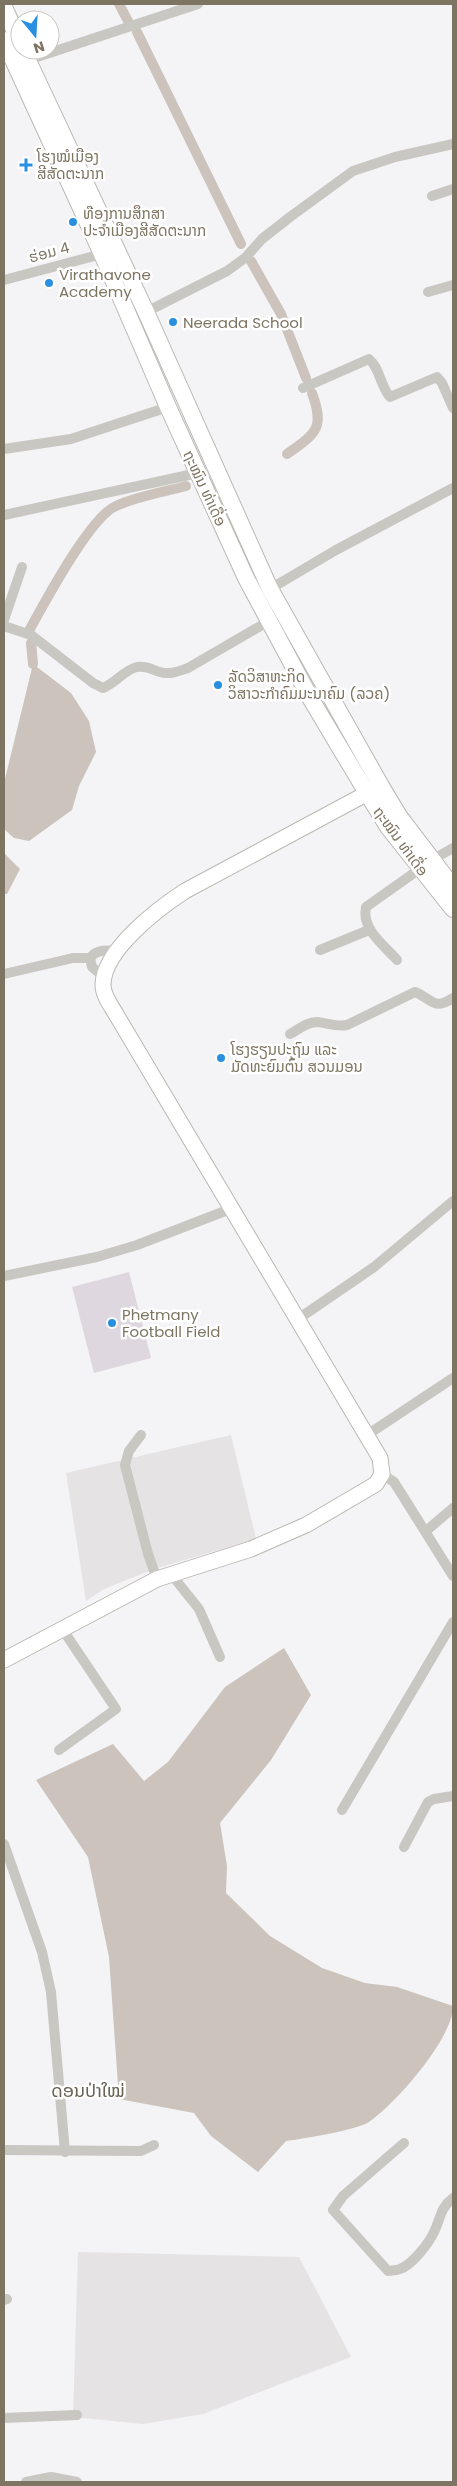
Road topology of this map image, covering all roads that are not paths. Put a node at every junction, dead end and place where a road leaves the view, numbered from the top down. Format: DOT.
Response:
graph roads {
  1 [pos="198,4"];
  2 [pos="4,7"];
  3 [pos="10,20"];
  4 [pos="60,46"];
  5 [pos="17,60"];
  6 [pos="453,144"];
  7 [pos="453,189"];
  8 [pos="432,196"];
  9 [pos="109,251"];
  10 [pos="4,280"];
  11 [pos="453,285"];
  12 [pos="428,292"];
  13 [pos="146,312"];
  14 [pos="303,388"];
  15 [pos="168,406"];
  16 [pos="453,408"];
  17 [pos="4,450"];
  18 [pos="198,473"];
  19 [pos="453,488"];
  20 [pos="4,515"];
  21 [pos="22,567"];
  22 [pos="270,589"];
  23 [pos="4,620"];
  24 [pos="269,621"];
  25 [pos="4,626"];
  26 [pos="374,790"];
  27 [pos="453,848"];
  28 [pos="427,864"];
  29 [pos="453,887"];
  30 [pos="453,909"];
  31 [pos="369,930"];
  32 [pos="118,950"];
  33 [pos="320,950"];
  34 [pos="90,958"];
  35 [pos="397,960"];
  36 [pos="4,974"];
  37 [pos="104,977"];
  38 [pos="453,998"];
  39 [pos="290,1034"];
  40 [pos="453,1201"];
  41 [pos="233,1208"];
  42 [pos="4,1276"];
  43 [pos="298,1319"];
  44 [pos="453,1378"];
  45 [pos="141,1435"];
  46 [pos="366,1435"];
  47 [pos="382,1474"];
  48 [pos="453,1508"];
  49 [pos="426,1531"];
  50 [pos="453,1576"];
  51 [pos="164,1577"];
  52 [pos="453,1622"];
  53 [pos="63,1630"];
  54 [pos="220,1657"];
  55 [pos="4,1660"];
  56 [pos="59,1750"];
  57 [pos="453,1796"];
  58 [pos="342,1810"];
  59 [pos="4,1844"];
  60 [pos="404,1847"];
  61 [pos="404,2143"];
  62 [pos="154,2145"];
  63 [pos="4,2150"];
  64 [pos="64,2152"];
  65 [pos="453,2198"];
  66 [pos="77,2415"];
  67 [pos="4,2418"];
  68 [pos="26,2482"];
  69 [pos="77,2482"];
  1 -- 4 [label="street"];
  2 -- 3 [label="main road"];
  5 -- 9 [label="main road, ຖະໝົນ ທ່າເດື່ອ"];
  6 -- 13 [label="street"];
  7 -- 8 [label="street"];
  9 -- 10 [label="street, ຮ່ອມ 4"];
  9 -- 13 [label="main road, ຖະໝົນ ທ່າເດື່ອ"];
  9 -- 15 [label="main road, ຖະໝົນ ທ່າເດື່ອ"];
  11 -- 12 [label="street"];
  13 -- 22 [label="main road, ຖະໝົນ ທ່າເດື່ອ"];
  14 -- 16 [label="street"];
  15 -- 17 [label="street"];
  15 -- 18 [label="main road, ຖະໝົນ ທ່າເດື່ອ"];
  18 -- 20 [label="street"];
  18 -- 24 [label="main road, ຖະໝົນ ທ່າເດື່ອ"];
  19 -- 22 [label="street"];
  21 -- 23 [label="street"];
  22 -- 26 [label="main road, ຖະໝົນ ທ່າເດື່ອ"];
  24 -- 25 [label="street"];
  24 -- 26 [label="main road, ຖະໝົນ ທ່າເດື່ອ"];
  26 -- 28 [label="main road, ຖະໝົນ ທ່າເດື່ອ"];
  26 -- 32 [label="street"];
  27 -- 28 [label="street"];
  28 -- 29 [label="main road, ຖະໝົນ ທ່າເດື່ອ"];
  28 -- 30 [label="main road, ຖະໝົນ ທ່າເດື່ອ"];
  28 -- 31 [label="street"];
  31 -- 33 [label="street"];
  31 -- 35 [label="street"];
  32 -- 34 [label="street"];
  32 -- 37 [label="street"];
  34 -- 36 [label="street"];
  34 -- 37 [label="street"];
  37 -- 41 [label="street"];
  38 -- 39 [label="street"];
  40 -- 43 [label="street"];
  41 -- 42 [label="street"];
  41 -- 43 [label="street"];
  43 -- 46 [label="street"];
  44 -- 46 [label="street"];
  45 -- 51 [label="street"];
  46 -- 47 [label="street"];
  47 -- 49 [label="street"];
  47 -- 51 [label="street"];
  48 -- 49 [label="street"];
  49 -- 50 [label="street"];
  51 -- 53 [label="street"];
  51 -- 54 [label="street"];
  52 -- 58 [label="street"];
  53 -- 55 [label="street"];
  53 -- 56 [label="street"];
  57 -- 60 [label="street"];
  59 -- 64 [label="street"];
  61 -- 65 [label="street"];
  62 -- 64 [label="street"];
  63 -- 64 [label="street"];
  66 -- 67 [label="street"];
  68 -- 69 [label="street"];
}
